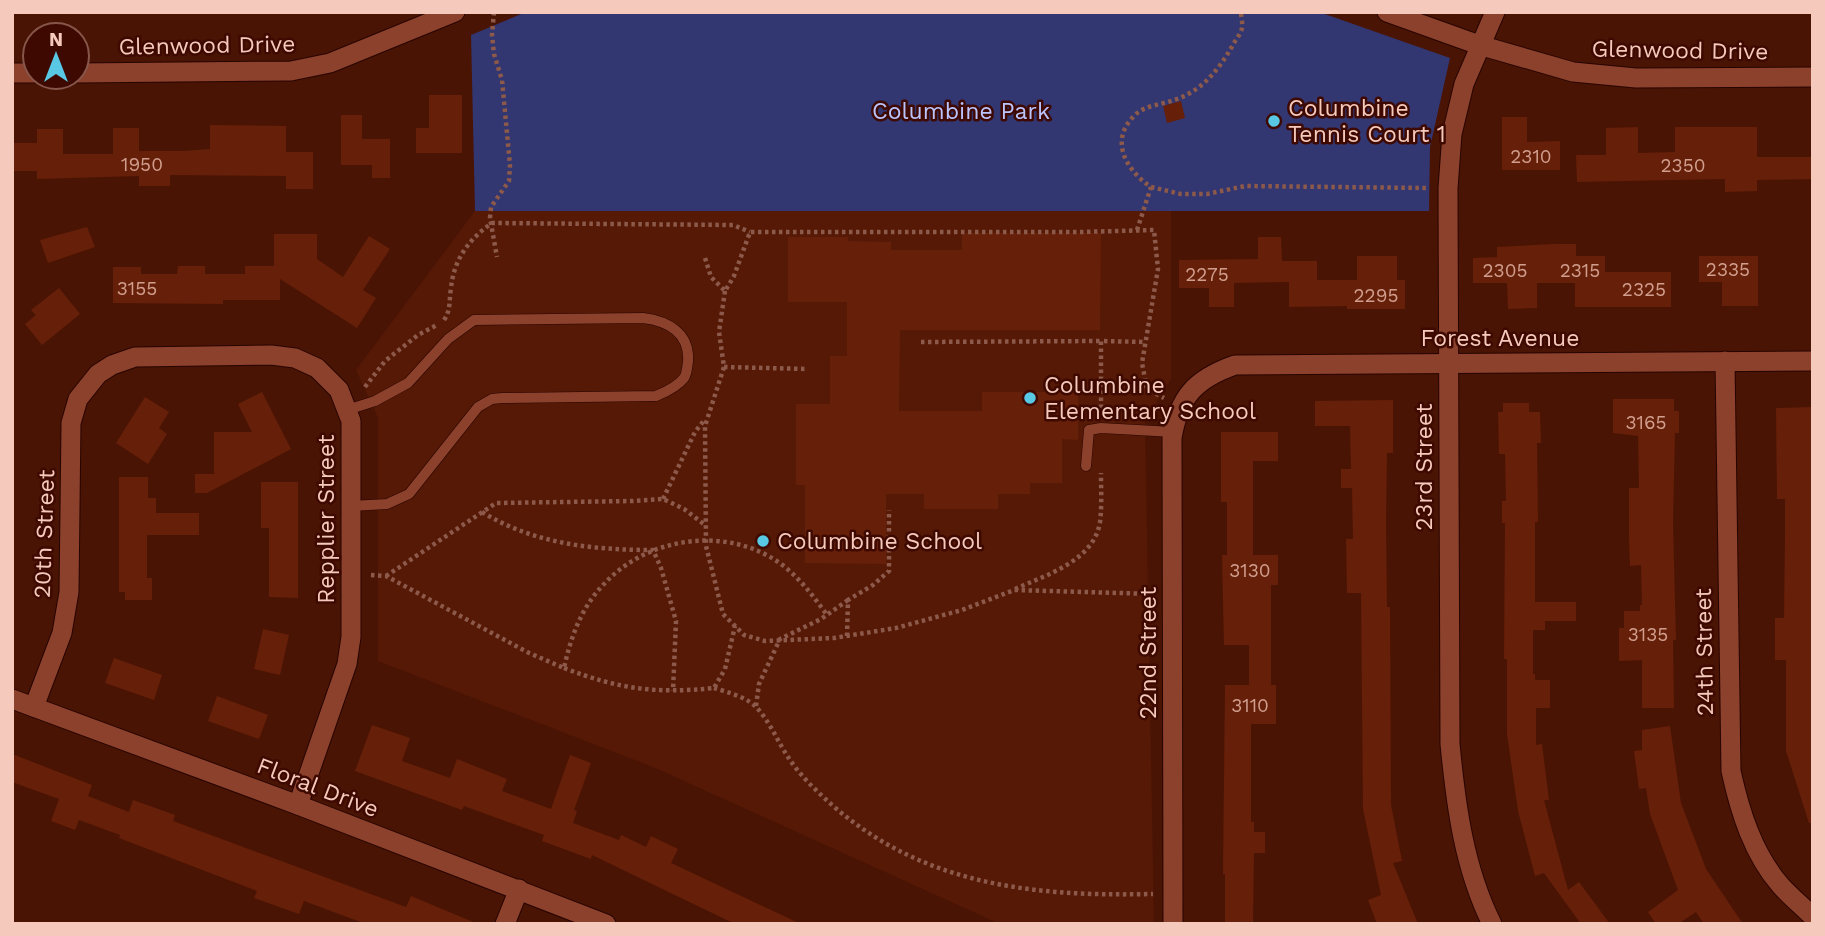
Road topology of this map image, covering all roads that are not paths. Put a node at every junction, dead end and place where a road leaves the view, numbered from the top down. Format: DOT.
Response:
graph roads {
  1 [pos="1387,12"];
  2 [pos="1495,12"];
  3 [pos="450,13"];
  4 [pos="1479,45"];
  5 [pos="91,73"];
  6 [pos="1813,77"];
  7 [pos="1725,361"];
  8 [pos="1813,361"];
  9 [pos="1448,363"];
  10 [pos="105,370"];
  11 [pos="1193,388"];
  12 [pos="347,410"];
  13 [pos="1173,432"];
  14 [pos="1087,466"];
  15 [pos="351,506"];
  16 [pos="12,699"];
  17 [pos="34,707"];
  18 [pos="298,805"];
  19 [pos="519,889"];
  20 [pos="1813,917"];
  21 [pos="505,924"];
  22 [pos="606,924"];
  23 [pos="1173,924"];
  24 [pos="1492,924"];
  1 -- 4 [label="street, Glenwood Drive"];
  2 -- 4 [label="street, 23rd Street"];
  3 -- 5 [label="street, Glenwood Drive"];
  4 -- 6 [label="street, Glenwood Drive"];
  4 -- 9 [label="street, 23rd Street"];
  7 -- 8 [label="street, Forest Avenue"];
  7 -- 9 [label="street, Forest Avenue"];
  7 -- 20 [label="street, 24th Street"];
  9 -- 11 [label="street, Forest Avenue"];
  9 -- 24 [label="street, 23rd Street"];
  10 -- 12 [label="street, Repplier Street"];
  10 -- 17 [label="street, 20th Street"];
  11 -- 13 [label="street, 22nd Street"];
  12 -- 15 [label="street, Repplier Street"];
  12 -- 15 [label="lane"];
  13 -- 14 [label="lane"];
  13 -- 23 [label="street, 22nd Street"];
  15 -- 18 [label="street, Repplier Street"];
  16 -- 17 [label="street, Floral Drive"];
  17 -- 18 [label="street, Floral Drive"];
  18 -- 19 [label="street, Floral Drive"];
  19 -- 21 [label="street"];
  19 -- 22 [label="street, Floral Drive"];
}
